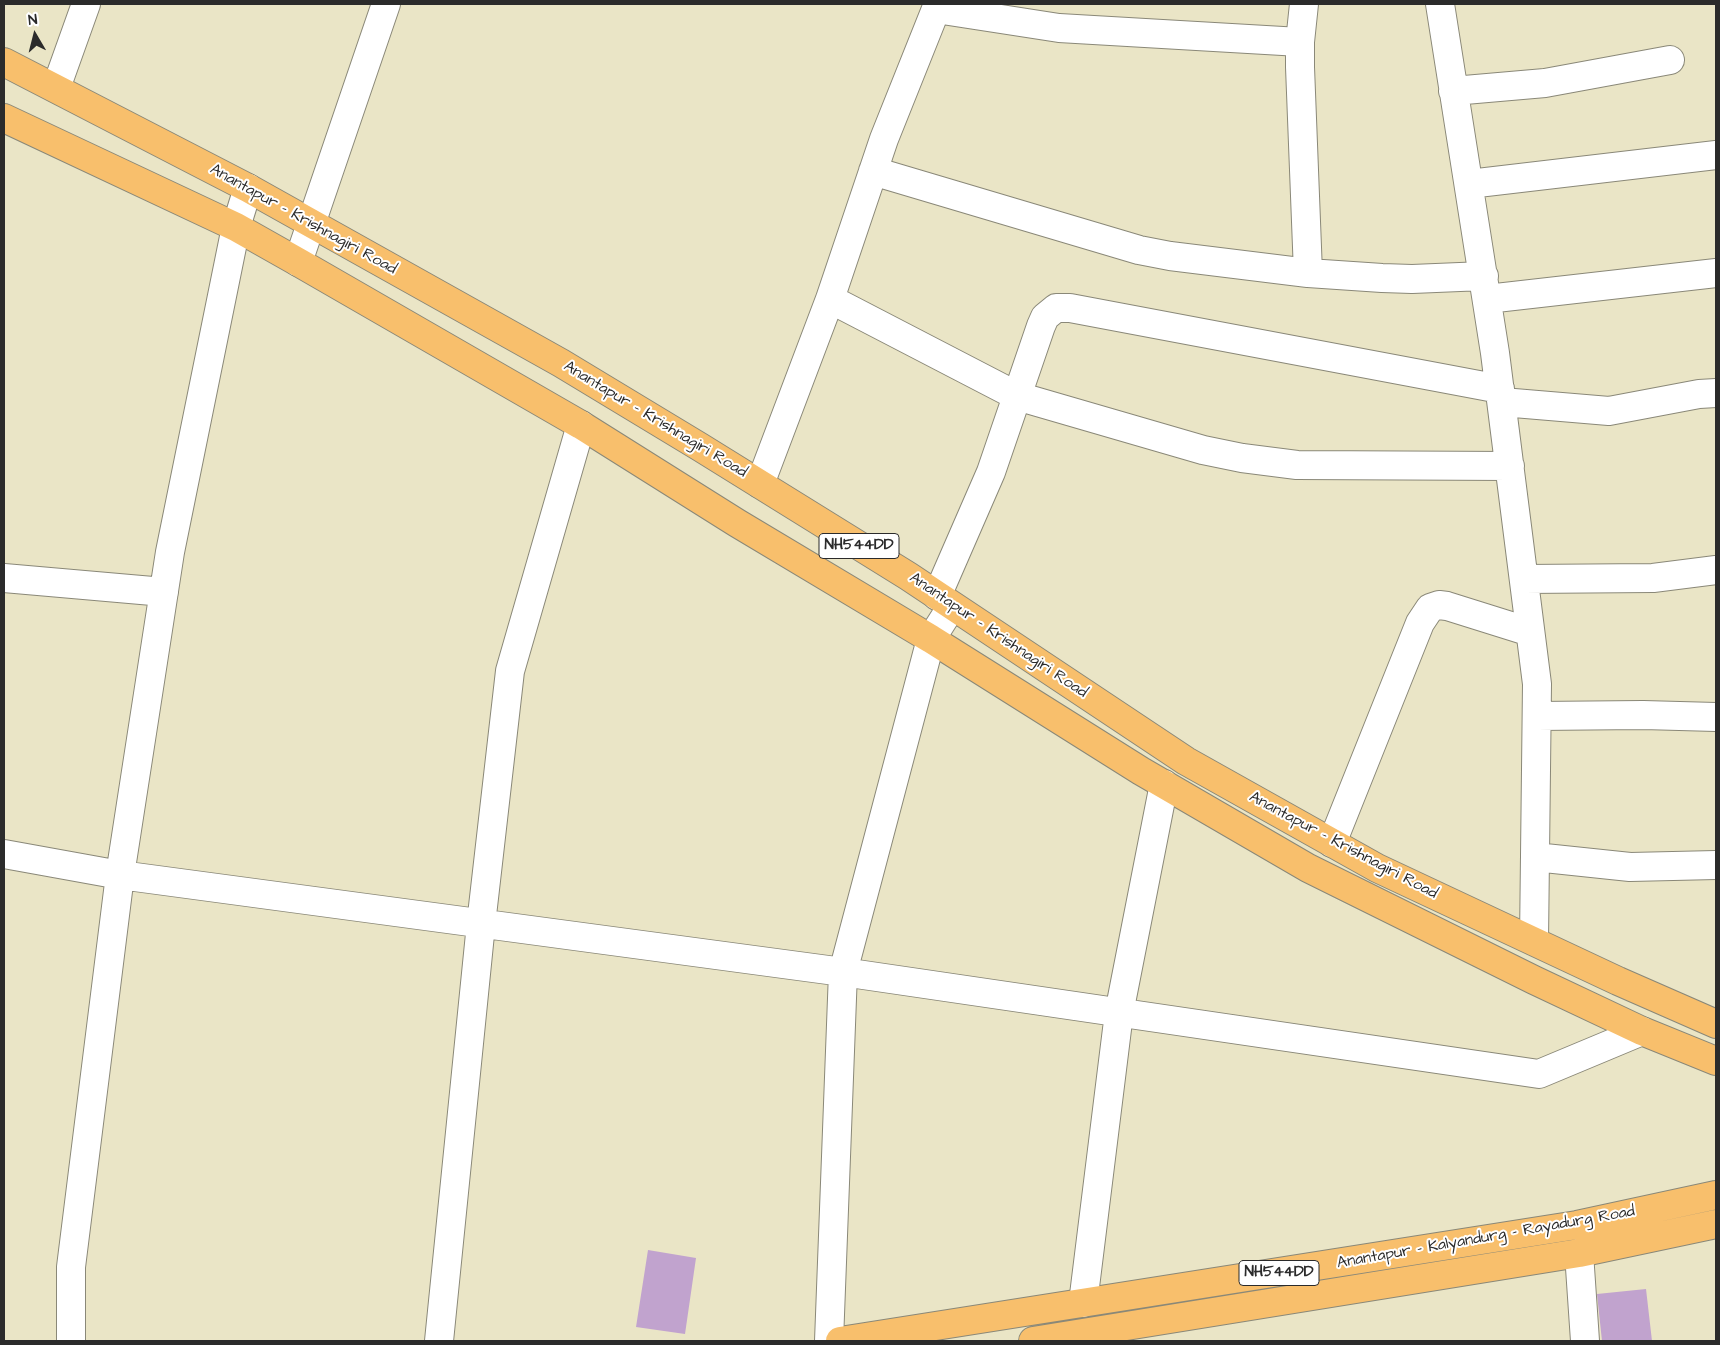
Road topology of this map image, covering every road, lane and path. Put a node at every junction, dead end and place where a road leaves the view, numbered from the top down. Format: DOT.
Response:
graph roads {
  1 [pos="86,4"];
  2 [pos="386,4"];
  3 [pos="1304,4"];
  4 [pos="1440,4"];
  5 [pos="937,6"];
  6 [pos="1300,42"];
  7 [pos="1670,60"];
  8 [pos="4,62"];
  9 [pos="56,88"];
  10 [pos="1453,91"];
  11 [pos="4,118"];
  12 [pos="1716,155"];
  13 [pos="873,171"];
  14 [pos="1468,184"];
  15 [pos="248,188"];
  16 [pos="312,224"];
  17 [pos="236,228"];
  18 [pos="298,262"];
  19 [pos="1308,273"];
  20 [pos="1716,273"];
  21 [pos="1485,287"];
  22 [pos="830,299"];
  23 [pos="1716,394"];
  24 [pos="1017,396"];
  25 [pos="1501,396"];
  26 [pos="581,425"];
  27 [pos="1510,466"];
  28 [pos="760,484"];
  29 [pos="1716,570"];
  30 [pos="4,578"];
  31 [pos="1524,579"];
  32 [pos="164,592"];
  33 [pos="945,601"];
  34 [pos="1530,632"];
  35 [pos="931,639"];
  36 [pos="1537,716"];
  37 [pos="1716,717"];
  38 [pos="1164,784"];
  39 [pos="1332,843"];
  40 [pos="4,854"];
  41 [pos="1535,857"];
  42 [pos="1716,865"];
  43 [pos="120,874"];
  44 [pos="481,924"];
  45 [pos="1534,941"];
  46 [pos="843,972"];
  47 [pos="1118,1013"];
  48 [pos="1716,1024"];
  49 [pos="1642,1031"];
  50 [pos="1716,1061"];
  51 [pos="1716,1195"];
  52 [pos="1716,1224"];
  53 [pos="1579,1253"];
  54 [pos="1083,1303"];
  55 [pos="71,1341"];
  56 [pos="439,1341"];
  57 [pos="829,1341"];
  58 [pos="840,1341"];
  59 [pos="1033,1341"];
  60 [pos="1585,1341"];
  1 -- 9 [label="street"];
  2 -- 16 [label="street"];
  3 -- 6 [label="street"];
  4 -- 10 [label="street"];
  5 -- 6 [label="street"];
  5 -- 13 [label="street"];
  6 -- 19 [label="street"];
  7 -- 10 [label="street"];
  8 -- 9 [label="highway, Anantapur - Krishnagiri Road / NH544DD"];
  9 -- 15 [label="highway, Anantapur - Krishnagiri Road / NH544DD"];
  10 -- 14 [label="street"];
  11 -- 17 [label="highway, Anantapur - Krishnagiri Road / NH544DD"];
  12 -- 14 [label="street"];
  13 -- 19 [label="street"];
  13 -- 22 [label="street"];
  14 -- 21 [label="street"];
  15 -- 16 [label="highway, Anantapur - Krishnagiri Road / NH544DD"];
  15 -- 17 [label="street"];
  16 -- 18 [label="street"];
  16 -- 28 [label="highway, Anantapur - Krishnagiri Road / NH544DD"];
  17 -- 18 [label="highway, Anantapur - Krishnagiri Road / NH544DD"];
  17 -- 32 [label="street"];
  18 -- 26 [label="highway, Anantapur - Krishnagiri Road / NH544DD"];
  19 -- 21 [label="street"];
  20 -- 21 [label="street"];
  21 -- 25 [label="street"];
  22 -- 24 [label="street"];
  22 -- 28 [label="street"];
  23 -- 25 [label="street"];
  24 -- 25 [label="street"];
  24 -- 27 [label="street"];
  24 -- 33 [label="street"];
  25 -- 27 [label="street"];
  26 -- 35 [label="highway, Anantapur - Krishnagiri Road / NH544DD"];
  26 -- 44 [label="street"];
  27 -- 31 [label="street"];
  28 -- 33 [label="highway, Anantapur - Krishnagiri Road / NH544DD"];
  29 -- 31 [label="street"];
  30 -- 32 [label="street"];
  31 -- 34 [label="street"];
  32 -- 43 [label="street"];
  33 -- 35 [label="street"];
  33 -- 39 [label="highway, Anantapur - Krishnagiri Road / NH544DD"];
  34 -- 36 [label="street"];
  34 -- 39 [label="street"];
  35 -- 38 [label="highway, Anantapur - Krishnagiri Road / NH544DD"];
  35 -- 46 [label="street"];
  36 -- 37 [label="street"];
  36 -- 41 [label="street"];
  38 -- 47 [label="street"];
  38 -- 49 [label="highway, Anantapur - Krishnagiri Road / NH544DD"];
  39 -- 45 [label="highway, Anantapur - Krishnagiri Road / NH544DD"];
  40 -- 43 [label="street"];
  41 -- 42 [label="street"];
  41 -- 45 [label="street"];
  43 -- 44 [label="street"];
  43 -- 55 [label="street"];
  44 -- 46 [label="street"];
  44 -- 56 [label="street"];
  45 -- 48 [label="highway, Anantapur - Krishnagiri Road / NH544DD"];
  46 -- 47 [label="street"];
  46 -- 57 [label="street"];
  47 -- 49 [label="street"];
  47 -- 54 [label="street"];
  49 -- 50 [label="highway, Anantapur - Krishnagiri Road / NH544DD"];
  51 -- 54 [label="highway, Anantapur - Kalyandurg - Rayadurg Road / NH544DD"];
  52 -- 53 [label="highway, Anantapur - Kalyandurg - Rayadurg Road / NH544DD"];
  53 -- 59 [label="highway, Anantapur - Kalyandurg - Rayadurg Road / NH544DD"];
  53 -- 60 [label="street"];
  54 -- 58 [label="highway, Anantapur - Kalyandurg - Rayadurg Road / NH544DD"];
}
